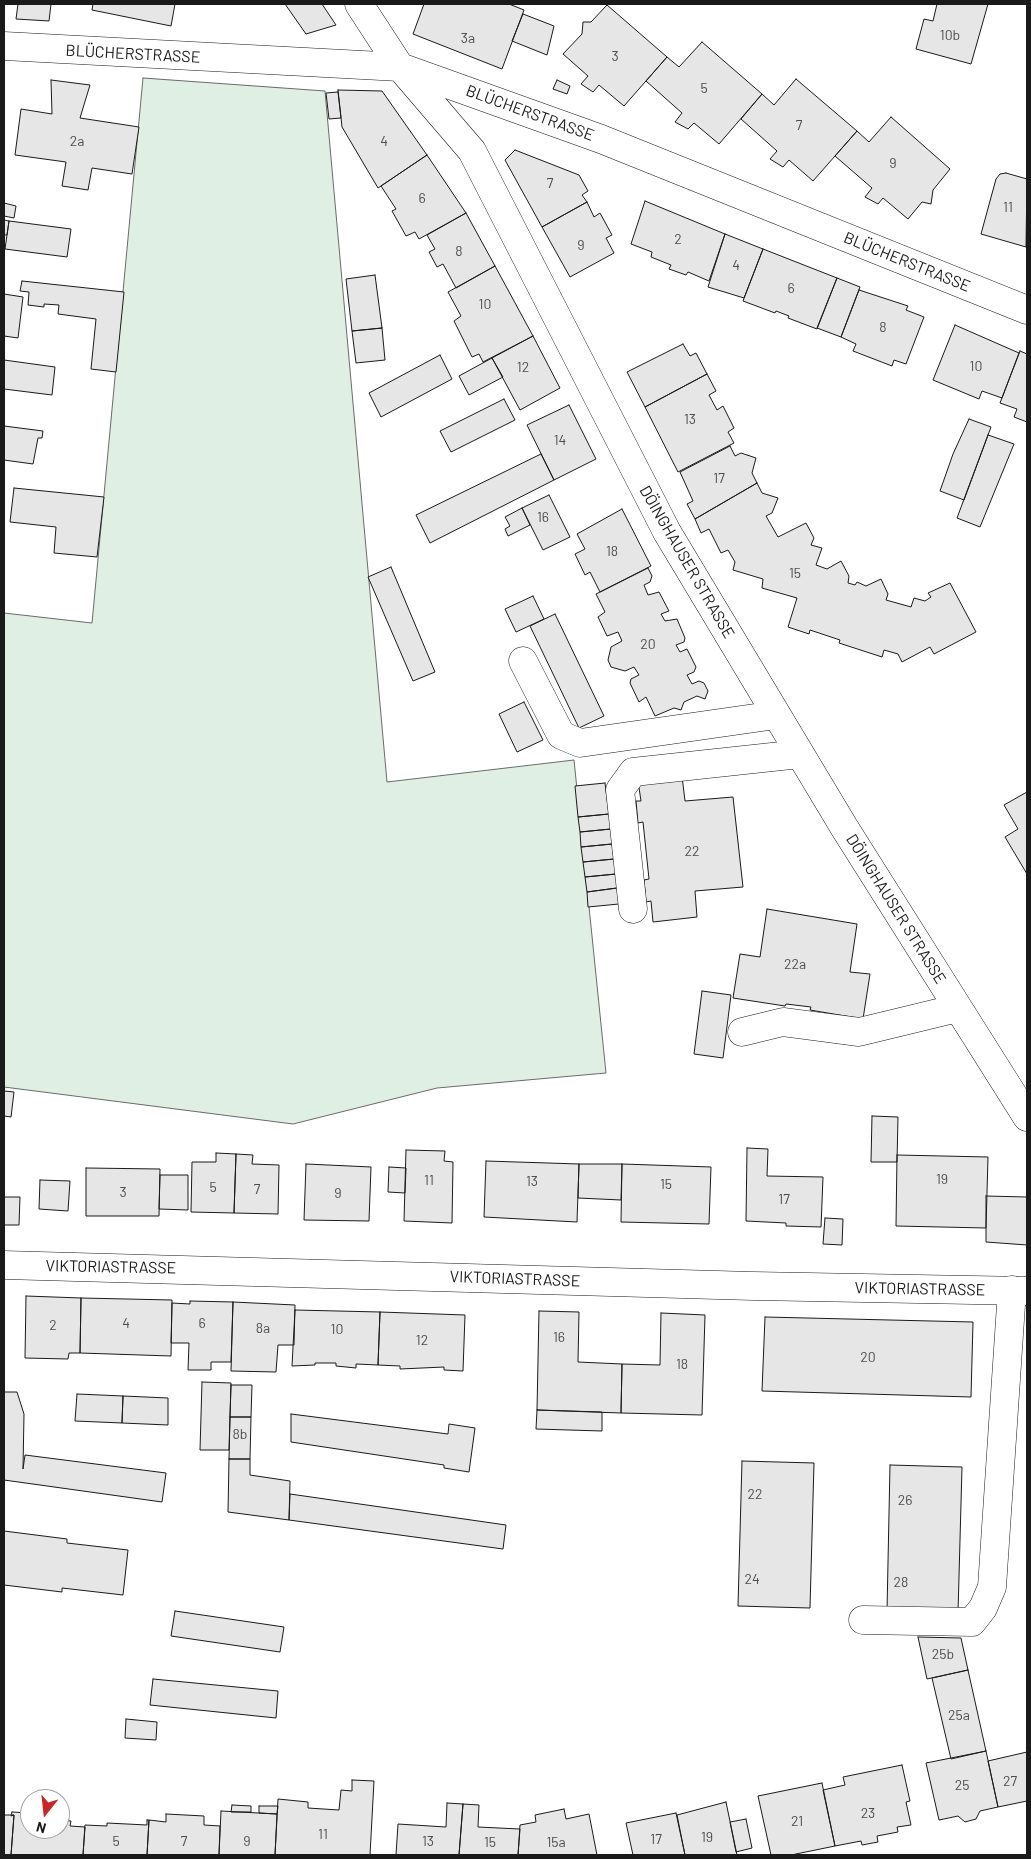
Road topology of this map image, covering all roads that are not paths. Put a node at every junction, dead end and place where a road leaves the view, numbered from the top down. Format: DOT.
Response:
graph roads {
  1 [pos="359,4"];
  2 [pos="4,46"];
  3 [pos="400,67"];
  4 [pos="1027,310"];
  5 [pos="523,661"];
  6 [pos="776,715"];
  7 [pos="800,754"];
  8 [pos="633,909"];
  9 [pos="958,1008"];
  10 [pos="742,1032"];
  11 [pos="1027,1117"];
  12 [pos="4,1265"];
  13 [pos="1020,1290"];
  14 [pos="863,1620"];
  1 -- 3 [label="street, DÖINGHAUSER STRASSE"];
  2 -- 3 [label="street, BLÜCHERSTRASSE"];
  3 -- 4 [label="street, BLÜCHERSTRASSE"];
  3 -- 6 [label="street, DÖINGHAUSER STRASSE"];
  5 -- 6 [label="street"];
  6 -- 7 [label="street, DÖINGHAUSER STRASSE"];
  7 -- 8 [label="street"];
  7 -- 9 [label="street, DÖINGHAUSER STRASSE"];
  9 -- 10 [label="street"];
  9 -- 11 [label="street, DÖINGHAUSER STRASSE"];
  12 -- 13 [label="street, VIKTORIASTRASSE"];
  13 -- 14 [label="street"];
}
